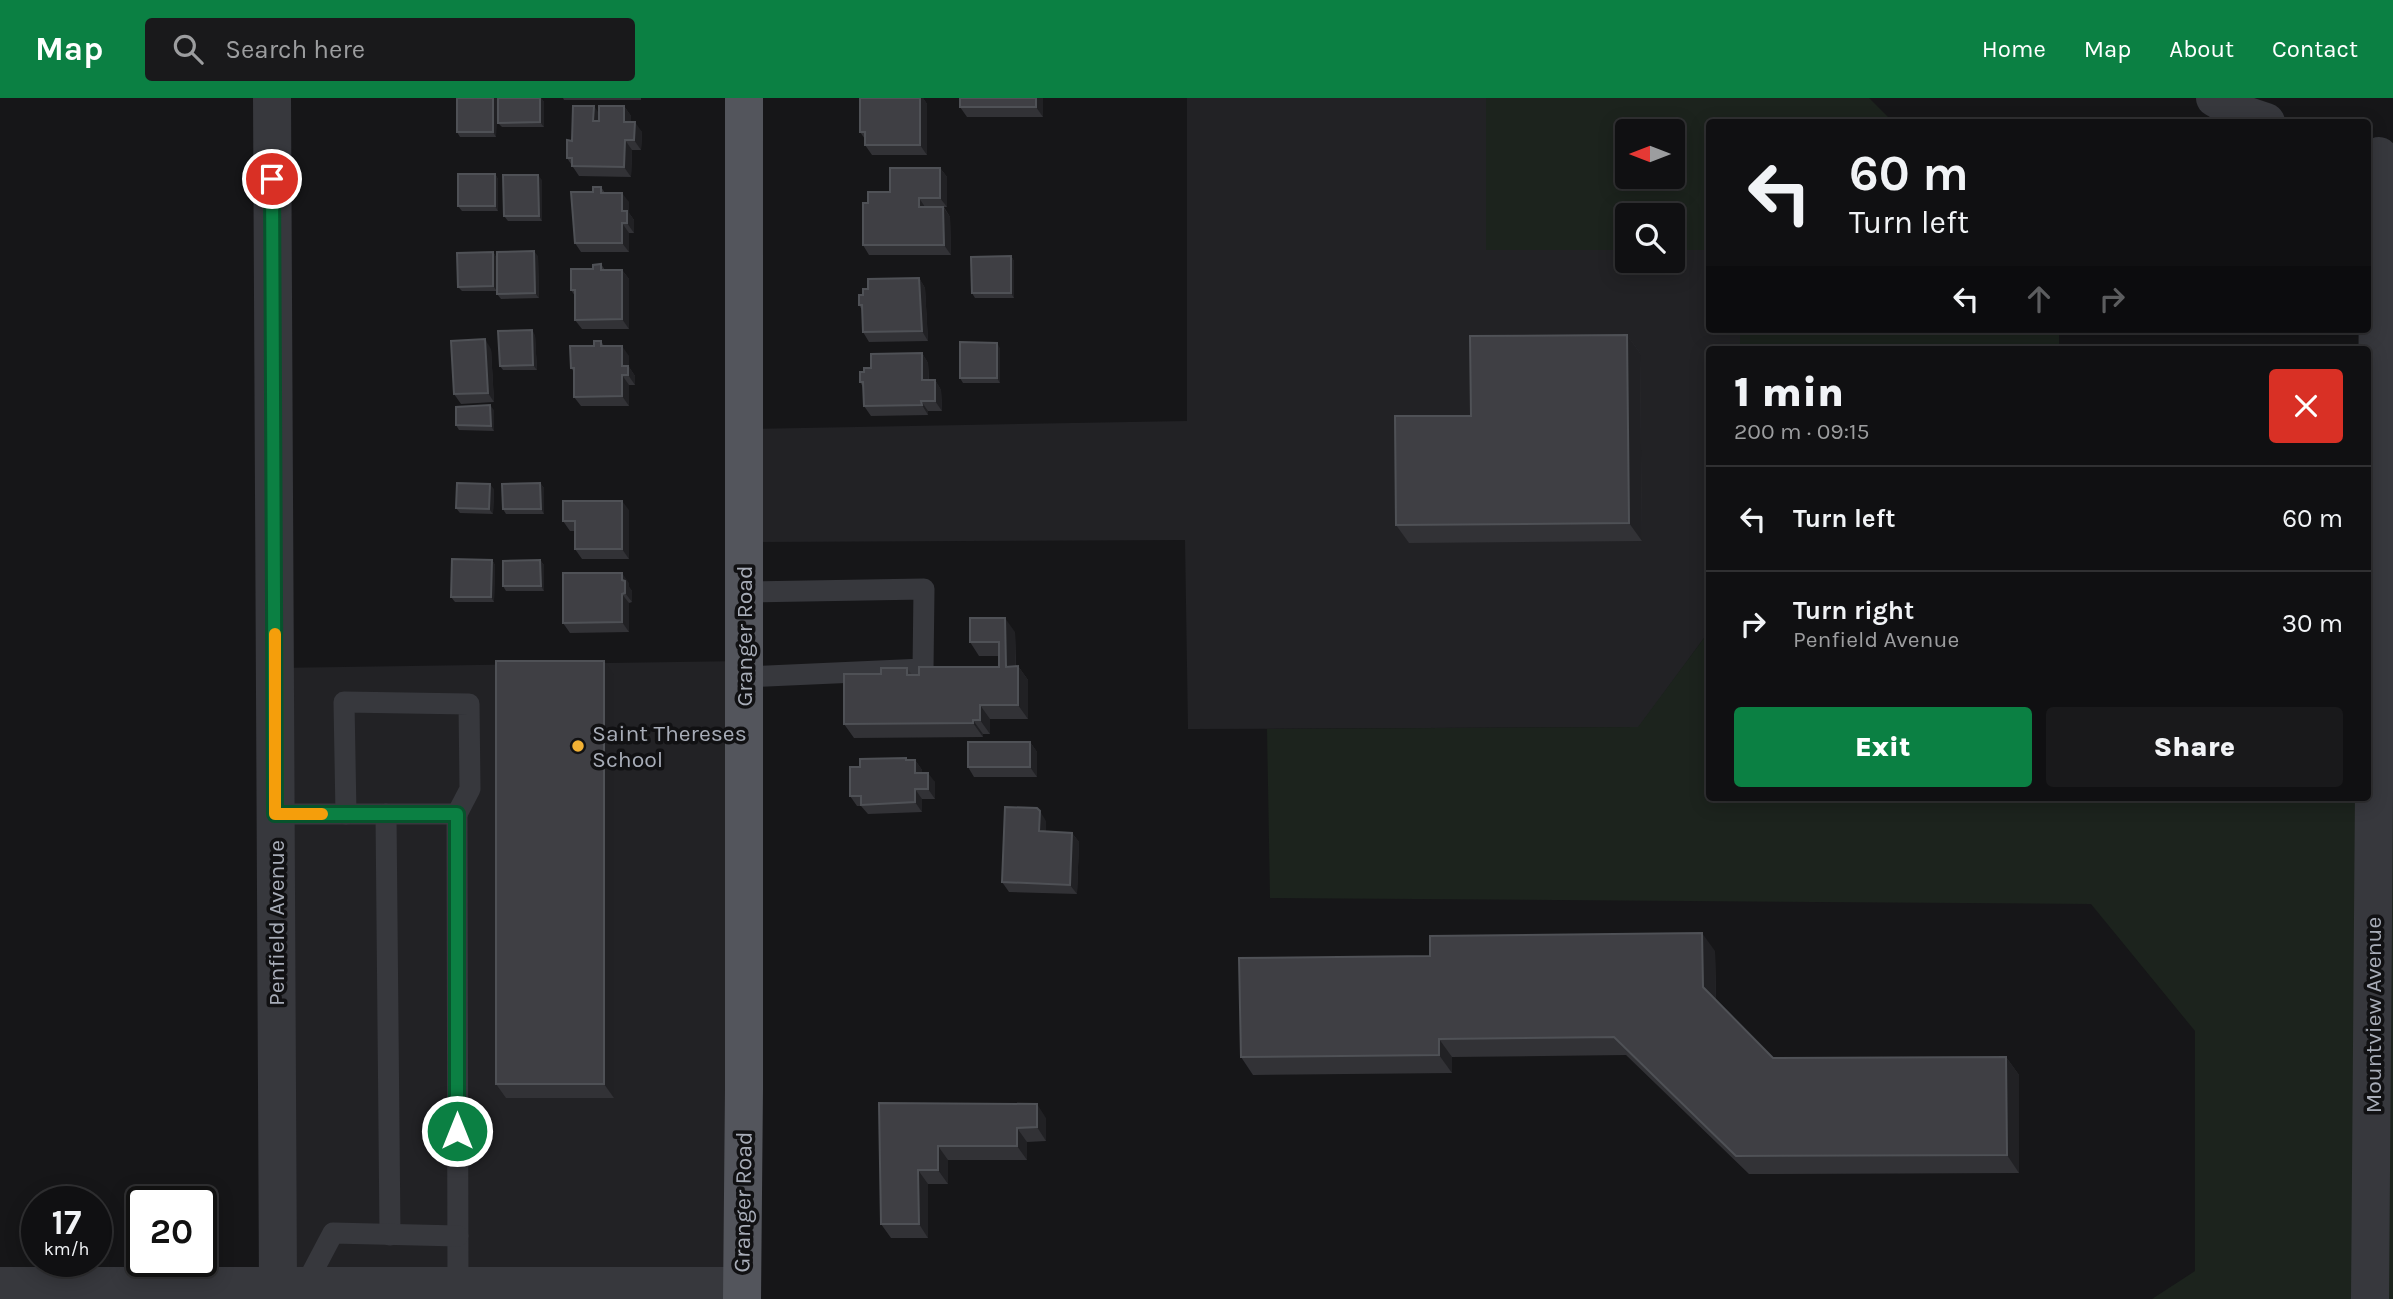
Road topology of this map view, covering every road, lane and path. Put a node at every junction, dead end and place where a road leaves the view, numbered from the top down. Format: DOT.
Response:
graph roads {
  1 [pos="272,98"];
  2 [pos="744,98"];
  3 [pos="2215,98"];
  4 [pos="2257,119"];
  5 [pos="2380,152"];
  6 [pos="744,592"];
  7 [pos="744,677"];
  8 [pos="275,814"];
  9 [pos="346,814"];
  10 [pos="386,814"];
  11 [pos="457,814"];
  12 [pos="390,1235"];
  13 [pos="458,1236"];
  14 [pos="0,1286"];
  15 [pos="291,1286"];
  16 [pos="458,1286"];
  17 [pos="742,1293"];
  18 [pos="2370,1299"];
  1 -- 8 [label="street, Penfield Avenue"];
  2 -- 6 [label="main road, Granger Road"];
  3 -- 4 [label="street"];
  5 -- 18 [label="street, Mountview Avenue"];
  6 -- 7 [label="main road, Granger Road"];
  6 -- 7 [label="lane"];
  7 -- 17 [label="main road, Granger Road"];
  8 -- 9 [label="lane"];
  8 -- 15 [label="street, Penfield Avenue"];
  9 -- 10 [label="lane"];
  9 -- 11 [label="lane"];
  10 -- 11 [label="lane"];
  10 -- 12 [label="lane"];
  11 -- 13 [label="lane"];
  12 -- 13 [label="lane"];
  12 -- 15 [label="lane"];
  13 -- 16 [label="lane"];
  14 -- 15 [label="street"];
  15 -- 16 [label="street"];
  16 -- 17 [label="street"];
}
